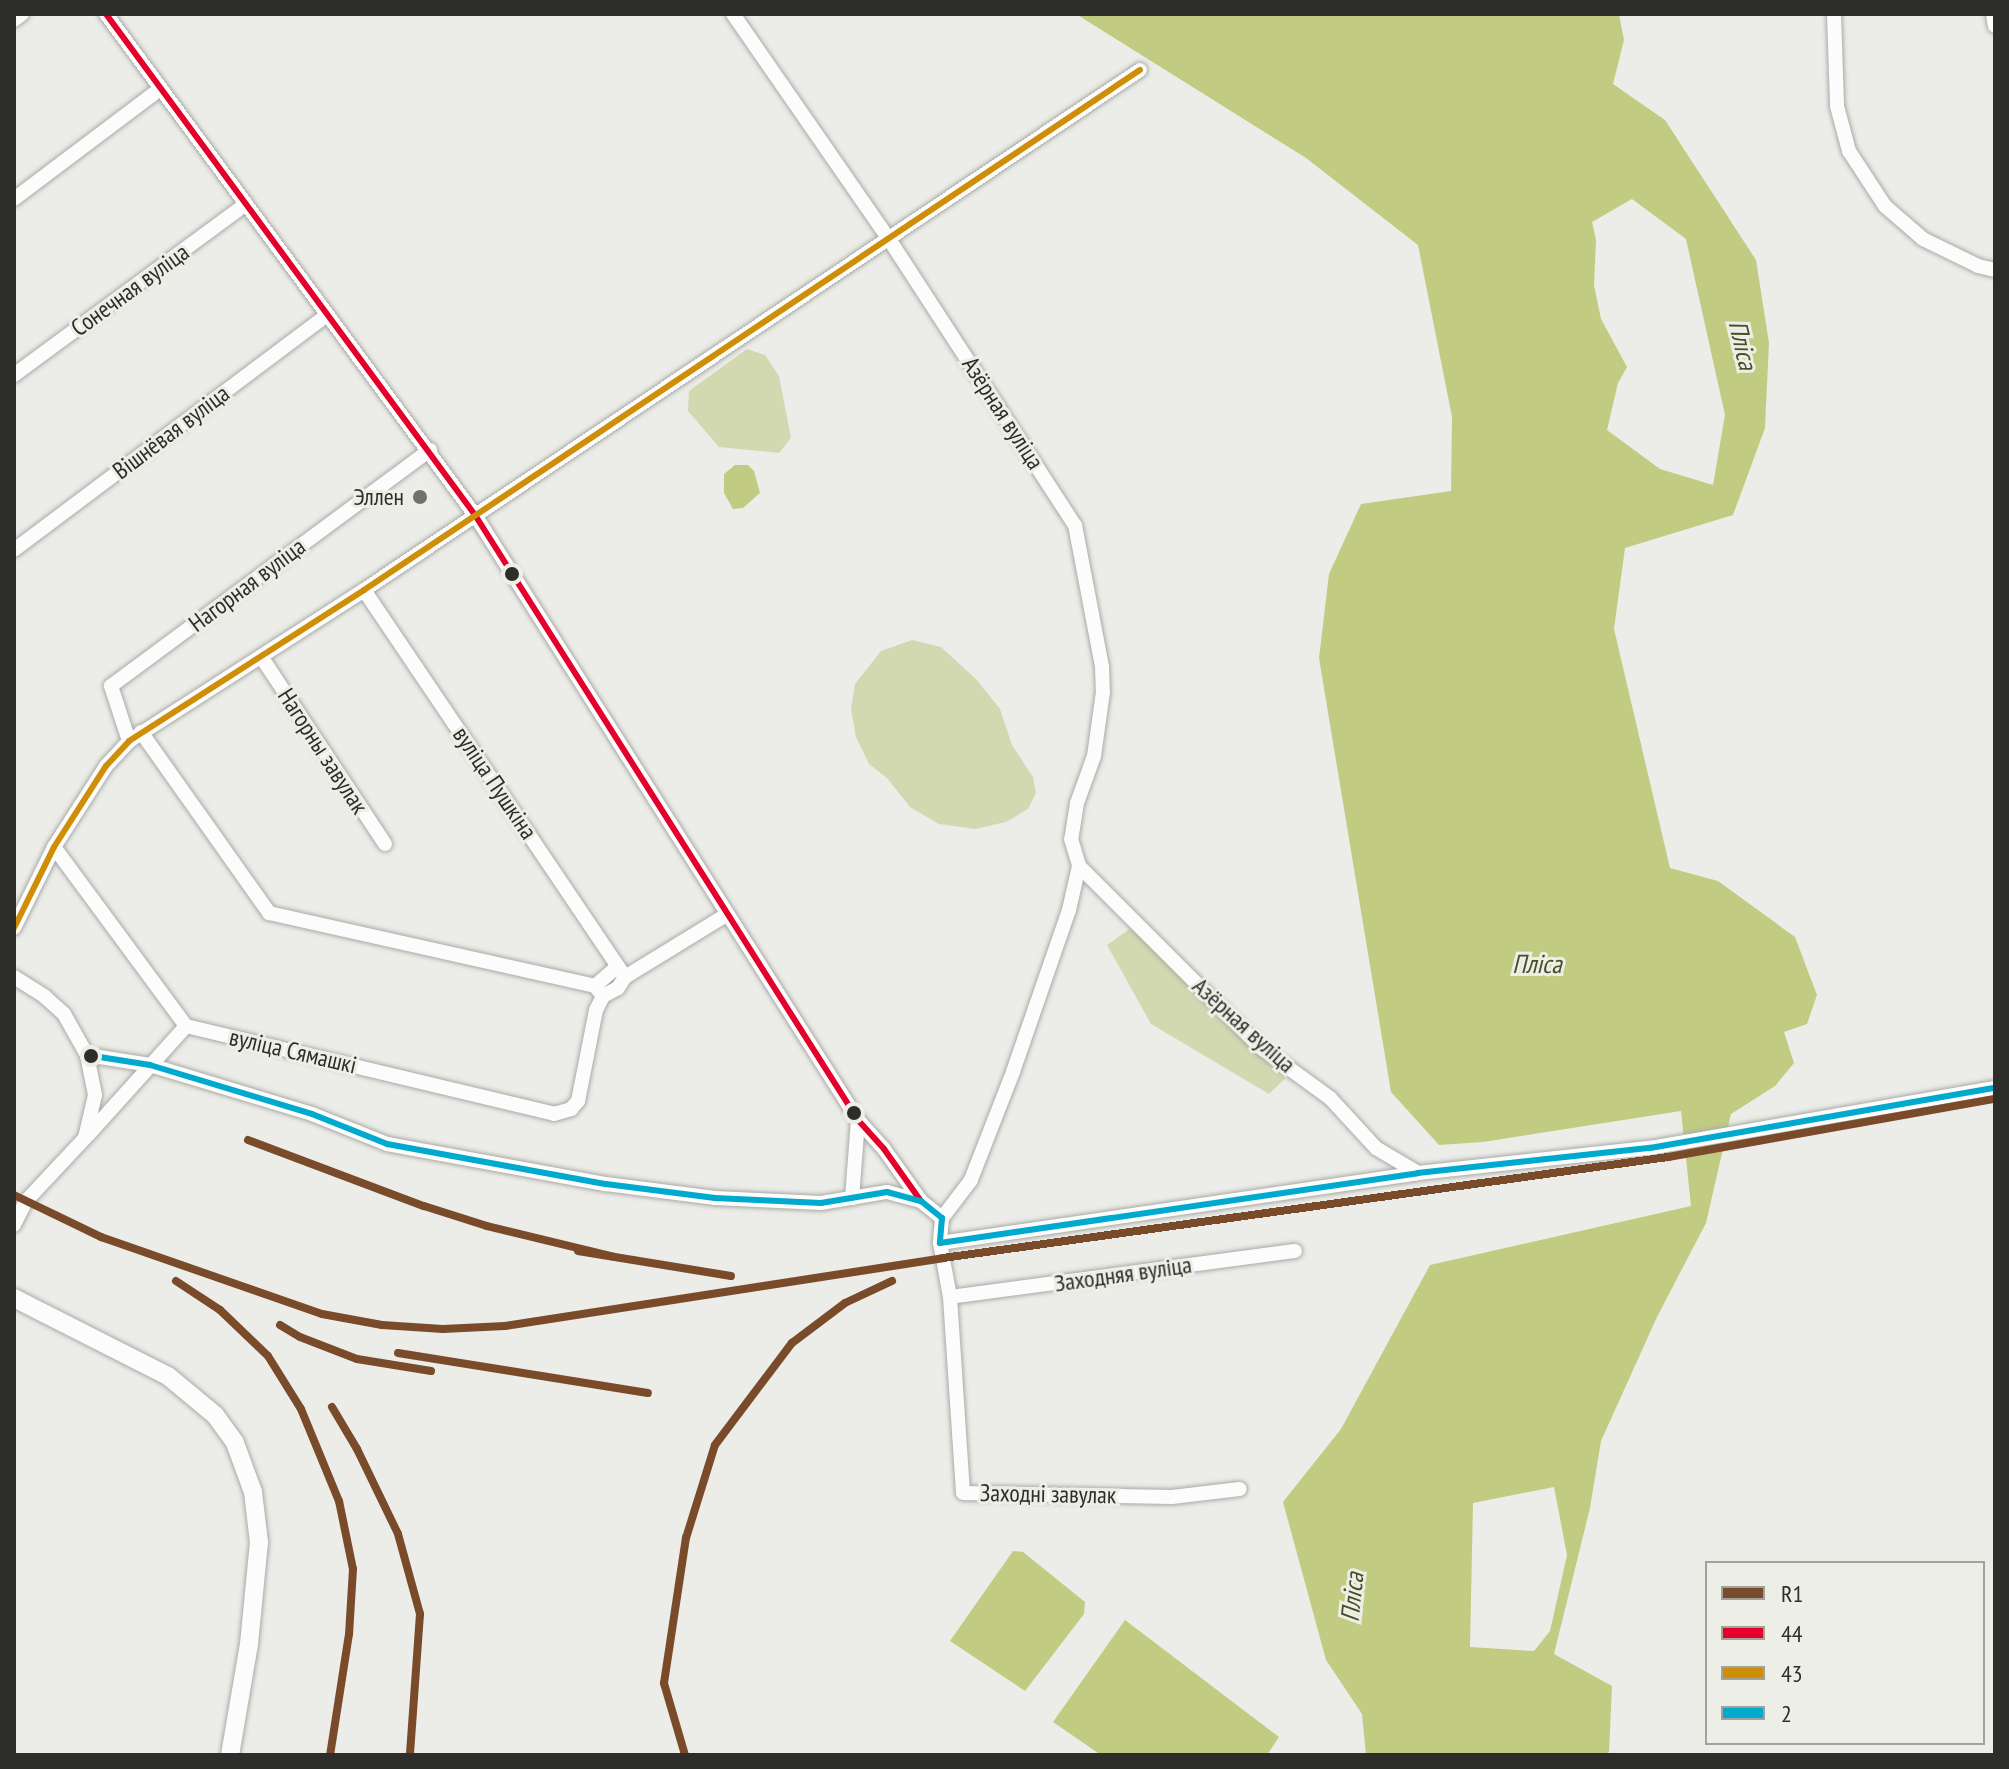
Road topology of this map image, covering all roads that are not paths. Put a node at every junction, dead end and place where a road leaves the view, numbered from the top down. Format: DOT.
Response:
graph roads {
  1 [pos="22,14"];
  2 [pos="106,14"];
  3 [pos="733,14"];
  4 [pos="1834,14"];
  5 [pos="1993,14"];
  6 [pos="14,20"];
  7 [pos="1995,26"];
  8 [pos="1140,70"];
  9 [pos="160,89"];
  10 [pos="14,199"];
  11 [pos="246,204"];
  12 [pos="887,236"];
  13 [pos="1995,270"];
  14 [pos="327,315"];
  15 [pos="14,375"];
  16 [pos="430,450"];
  17 [pos="475,515"];
  18 [pos="14,550"];
  19 [pos="364,590"];
  20 [pos="262,658"];
  21 [pos="135,737"];
  22 [pos="385,844"];
  23 [pos="54,847"];
  24 [pos="1079,866"];
  25 [pos="17,906"];
  26 [pos="726,915"];
  27 [pos="14,928"];
  28 [pos="622,971"];
  29 [pos="14,977"];
  30 [pos="599,991"];
  31 [pos="186,1026"];
  32 [pos="87,1055"];
  33 [pos="150,1065"];
  34 [pos="1995,1088"];
  35 [pos="858,1120"];
  36 [pos="85,1138"];
  37 [pos="1418,1173"];
  38 [pos="852,1198"];
  39 [pos="921,1201"];
  40 [pos="942,1218"];
  41 [pos="14,1225"];
  42 [pos="940,1243"];
  43 [pos="1295,1251"];
  44 [pos="950,1297"];
  45 [pos="14,1298"];
  46 [pos="1240,1489"];
  47 [pos="230,1755"];
  1 -- 6 [label="street"];
  2 -- 9 [label="street"];
  3 -- 12 [label="street, Азёрная вуліца"];
  4 -- 13 [label="street"];
  5 -- 7 [label="street"];
  8 -- 12 [label="street"];
  9 -- 10 [label="street"];
  9 -- 11 [label="street"];
  11 -- 14 [label="street"];
  11 -- 15 [label="street, Сонечная вуліца"];
  12 -- 17 [label="street"];
  12 -- 24 [label="street, Азёрная вуліца"];
  14 -- 16 [label="street"];
  14 -- 18 [label="street, Вішнёвая вуліца"];
  16 -- 17 [label="street"];
  16 -- 21 [label="street, Нагорная вуліца"];
  17 -- 19 [label="street"];
  17 -- 26 [label="street"];
  19 -- 20 [label="street"];
  19 -- 28 [label="street, вуліца Пушкіна"];
  20 -- 21 [label="street"];
  20 -- 22 [label="street, Нагорны завулак"];
  21 -- 23 [label="street"];
  21 -- 30 [label="street"];
  23 -- 25 [label="street"];
  23 -- 31 [label="street"];
  24 -- 37 [label="street, Азёрная вуліца"];
  24 -- 40 [label="street, Азёрная вуліца"];
  25 -- 27 [label="street"];
  26 -- 28 [label="street"];
  26 -- 35 [label="street"];
  28 -- 30 [label="street"];
  29 -- 32 [label="street"];
  30 -- 31 [label="street, вуліца Сямашкі"];
  31 -- 33 [label="street"];
  32 -- 33 [label="street"];
  32 -- 36 [label="street"];
  33 -- 36 [label="street"];
  33 -- 38 [label="street"];
  34 -- 37 [label="street"];
  35 -- 38 [label="street"];
  35 -- 39 [label="street"];
  36 -- 41 [label="street"];
  37 -- 42 [label="street"];
  38 -- 39 [label="street"];
  39 -- 40 [label="street"];
  40 -- 42 [label="street, Заходні завулак"];
  42 -- 44 [label="street, Заходні завулак"];
  43 -- 44 [label="street, Заходняя вуліца"];
  44 -- 46 [label="street, Заходні завулак"];
  45 -- 47 [label="main road"];
}
